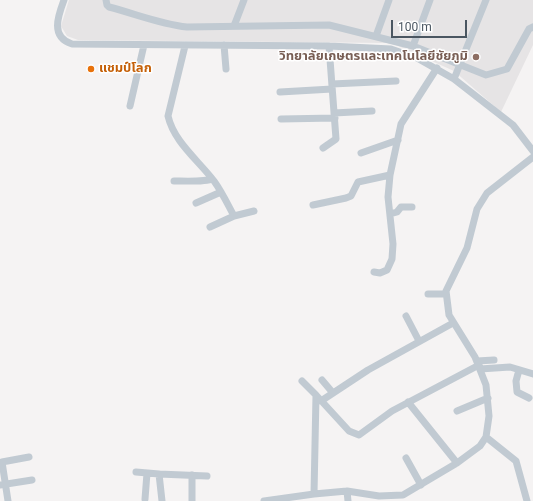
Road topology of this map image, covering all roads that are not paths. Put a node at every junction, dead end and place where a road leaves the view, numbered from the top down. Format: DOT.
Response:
graph roads {
  1 [pos="64,0"];
  2 [pos="106,0"];
  3 [pos="244,0"];
  4 [pos="389,0"];
  5 [pos="430,0"];
  6 [pos="486,0"];
  7 [pos="234,26"];
  8 [pos="533,27"];
  9 [pos="376,36"];
  10 [pos="144,45"];
  11 [pos="224,45"];
  12 [pos="185,46"];
  13 [pos="329,46"];
  14 [pos="413,46"];
  15 [pos="460,66"];
  16 [pos="437,68"];
  17 [pos="226,69"];
  18 [pos="454,79"];
  19 [pos="396,81"];
  20 [pos="332,86"];
  21 [pos="280,92"];
  22 [pos="130,106"];
  23 [pos="372,111"];
  24 [pos="334,116"];
  25 [pos="281,119"];
  26 [pos="398,140"];
  27 [pos="323,148"];
  28 [pos="533,151"];
  29 [pos="361,153"];
  30 [pos="533,157"];
  31 [pos="390,175"];
  32 [pos="212,179"];
  33 [pos="174,181"];
  34 [pos="221,192"];
  35 [pos="196,203"];
  36 [pos="313,205"];
  37 [pos="412,207"];
  38 [pos="254,211"];
  39 [pos="390,214"];
  40 [pos="234,216"];
  41 [pos="210,226"];
  42 [pos="374,272"];
  43 [pos="428,294"];
  44 [pos="446,294"];
  45 [pos="406,316"];
  46 [pos="453,323"];
  47 [pos="420,341"];
  48 [pos="494,360"];
  49 [pos="479,365"];
  50 [pos="519,370"];
  51 [pos="533,374"];
  52 [pos="322,380"];
  53 [pos="302,381"];
  54 [pos="333,393"];
  55 [pos="316,395"];
  56 [pos="488,398"];
  57 [pos="529,398"];
  58 [pos="321,401"];
  59 [pos="408,402"];
  60 [pos="457,411"];
  61 [pos="486,437"];
  62 [pos="29,457"];
  63 [pos="406,458"];
  64 [pos="1,462"];
  65 [pos="457,463"];
  66 [pos="136,472"];
  67 [pos="147,473"];
  68 [pos="159,474"];
  69 [pos="192,475"];
  70 [pos="207,476"];
  71 [pos="32,480"];
  72 [pos="3,485"];
  73 [pos="422,485"];
  74 [pos="347,491"];
  75 [pos="314,494"];
  76 [pos="389,498"];
  77 [pos="145,499"];
  78 [pos="8,501"];
  79 [pos="162,501"];
  80 [pos="192,501"];
  81 [pos="264,501"];
  82 [pos="348,501"];
  83 [pos="527,501"];
  1 -- 10 [label="street"];
  2 -- 7 [label="street"];
  3 -- 7 [label="street"];
  4 -- 9 [label="street"];
  5 -- 14 [label="street"];
  6 -- 15 [label="street"];
  7 -- 9 [label="street"];
  8 -- 15 [label="street"];
  9 -- 14 [label="street"];
  10 -- 12 [label="street"];
  10 -- 22 [label="street"];
  11 -- 12 [label="street"];
  11 -- 13 [label="street"];
  11 -- 17 [label="street"];
  12 -- 32 [label="street"];
  13 -- 16 [label="street"];
  13 -- 20 [label="street"];
  14 -- 15 [label="street"];
  15 -- 18 [label="street"];
  16 -- 18 [label="street"];
  16 -- 26 [label="street"];
  18 -- 28 [label="street"];
  19 -- 20 [label="street"];
  20 -- 21 [label="street"];
  20 -- 24 [label="street"];
  23 -- 24 [label="street"];
  24 -- 25 [label="street"];
  24 -- 27 [label="street"];
  26 -- 29 [label="street"];
  26 -- 31 [label="street"];
  30 -- 44 [label="street"];
  31 -- 36 [label="street"];
  31 -- 39 [label="street"];
  32 -- 33 [label="street"];
  32 -- 34 [label="street"];
  34 -- 35 [label="street"];
  34 -- 40 [label="street"];
  37 -- 39 [label="street"];
  38 -- 40 [label="street"];
  39 -- 42 [label="street"];
  40 -- 41 [label="street"];
  43 -- 44 [label="street"];
  44 -- 46 [label="street"];
  45 -- 47 [label="street"];
  46 -- 47 [label="street"];
  46 -- 49 [label="street"];
  47 -- 54 [label="street"];
  48 -- 49 [label="street"];
  49 -- 50 [label="street"];
  49 -- 56 [label="street"];
  49 -- 59 [label="street"];
  50 -- 51 [label="street"];
  50 -- 57 [label="street"];
  52 -- 54 [label="street"];
  53 -- 55 [label="street"];
  54 -- 58 [label="street"];
  55 -- 58 [label="street"];
  55 -- 75 [label="street"];
  56 -- 60 [label="street"];
  56 -- 61 [label="street"];
  58 -- 59 [label="street"];
  59 -- 65 [label="street"];
  61 -- 65 [label="street"];
  61 -- 83 [label="street"];
  62 -- 64 [label="street"];
  63 -- 73 [label="street"];
  64 -- 72 [label="street"];
  65 -- 73 [label="street"];
  66 -- 67 [label="street"];
  67 -- 68 [label="street"];
  67 -- 77 [label="street"];
  68 -- 69 [label="street"];
  68 -- 79 [label="street"];
  69 -- 70 [label="street"];
  69 -- 80 [label="street"];
  71 -- 72 [label="street"];
  72 -- 78 [label="street"];
  73 -- 76 [label="street"];
  74 -- 75 [label="street"];
  74 -- 76 [label="street"];
  74 -- 82 [label="street"];
  75 -- 81 [label="street"];
}
